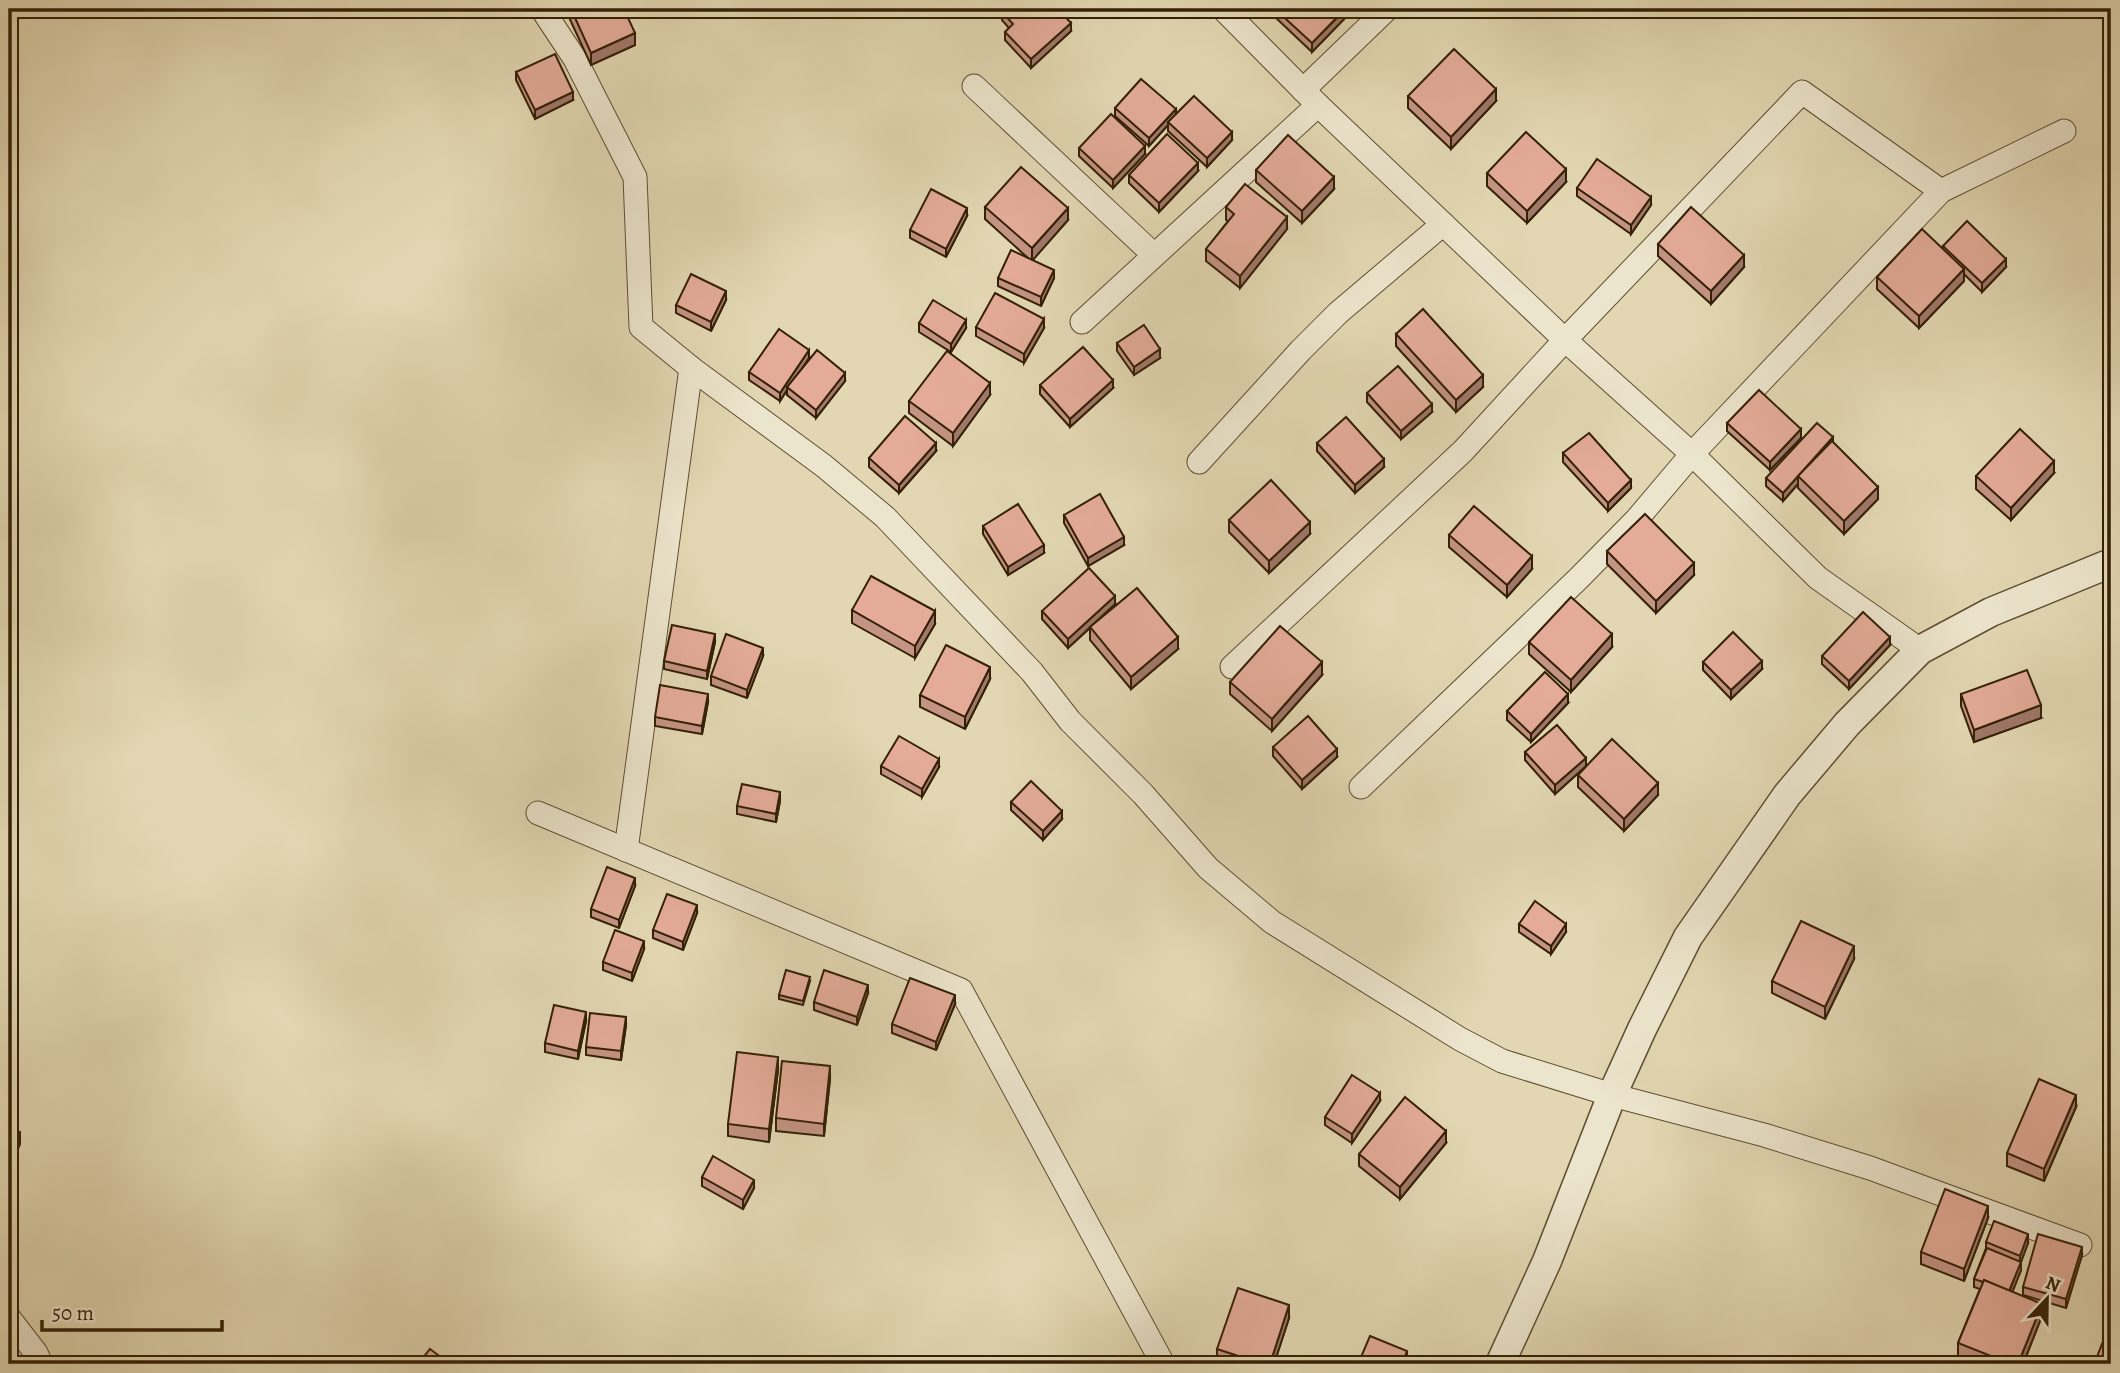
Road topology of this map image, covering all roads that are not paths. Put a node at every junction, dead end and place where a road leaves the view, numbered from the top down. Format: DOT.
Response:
graph roads {
  1 [pos="542,9"];
  2 [pos="1223,9"];
  3 [pos="1387,9"];
  4 [pos="974,86"];
  5 [pos="1311,97"];
  6 [pos="2064,131"];
  7 [pos="1941,191"];
  8 [pos="1443,224"];
  9 [pos="1154,256"];
  10 [pos="1082,322"];
  11 [pos="1564,340"];
  12 [pos="691,368"];
  13 [pos="1692,454"];
  14 [pos="1199,462"];
  15 [pos="2111,563"];
  16 [pos="1920,650"];
  17 [pos="1232,667"];
  18 [pos="1361,787"];
  19 [pos="538,813"];
  20 [pos="626,850"];
  21 [pos="1612,1095"];
  22 [pos="2080,1245"];
  23 [pos="9,1318"];
  24 [pos="41,1364"];
  25 [pos="1163,1364"];
  26 [pos="1500,1364"];
  1 -- 12 [label="street"];
  2 -- 5 [label="street"];
  3 -- 5 [label="street"];
  4 -- 9 [label="street"];
  5 -- 8 [label="street"];
  5 -- 9 [label="street"];
  6 -- 7 [label="street"];
  7 -- 11 [label="street"];
  7 -- 13 [label="street"];
  8 -- 11 [label="street"];
  8 -- 14 [label="street"];
  9 -- 10 [label="street"];
  11 -- 13 [label="street"];
  11 -- 17 [label="street"];
  12 -- 20 [label="street"];
  12 -- 21 [label="street"];
  13 -- 16 [label="street"];
  13 -- 18 [label="street"];
  15 -- 16 [label="street"];
  16 -- 21 [label="street"];
  19 -- 20 [label="street"];
  20 -- 25 [label="street"];
  21 -- 22 [label="street"];
  21 -- 26 [label="street"];
  23 -- 24 [label="street"];
}
